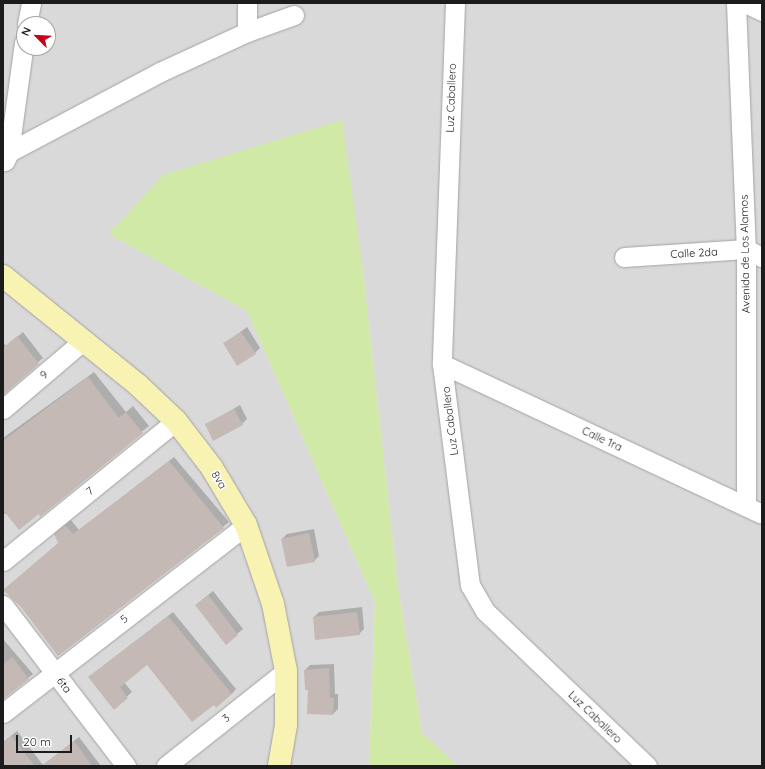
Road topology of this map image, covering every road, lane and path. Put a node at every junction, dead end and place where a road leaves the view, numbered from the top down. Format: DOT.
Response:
graph roads {
  1 [pos="31,3"];
  2 [pos="247,3"];
  3 [pos="455,3"];
  4 [pos="736,3"];
  5 [pos="745,3"];
  6 [pos="762,11"];
  7 [pos="294,15"];
  8 [pos="29,16"];
  9 [pos="247,32"];
  10 [pos="22,56"];
  11 [pos="6,158"];
  12 [pos="754,253"];
  13 [pos="624,257"];
  14 [pos="3,276"];
  15 [pos="84,340"];
  16 [pos="442,364"];
  17 [pos="3,409"];
  18 [pos="176,421"];
  19 [pos="754,510"];
  20 [pos="246,525"];
  21 [pos="3,561"];
  22 [pos="3,605"];
  23 [pos="286,671"];
  24 [pos="55,673"];
  25 [pos="3,713"];
  26 [pos="126,766"];
  27 [pos="166,766"];
  28 [pos="279,766"];
  29 [pos="647,766"];
  1 -- 8 [label="street"];
  2 -- 9 [label="street"];
  3 -- 16 [label="street, Luz Caballero"];
  4 -- 12 [label="street, Avenida de Los Alamos"];
  5 -- 6 [label="street"];
  7 -- 9 [label="street"];
  9 -- 11 [label="street"];
  10 -- 11 [label="street"];
  12 -- 13 [label="street, Calle 2da"];
  12 -- 19 [label="street, Avenida de Los Alamos"];
  14 -- 15 [label="street, 8va"];
  15 -- 17 [label="street, 9"];
  15 -- 18 [label="street, 8va"];
  16 -- 19 [label="street, Calle 1ra"];
  16 -- 29 [label="street, Luz Caballero"];
  18 -- 20 [label="street, 8va"];
  18 -- 21 [label="street, 7"];
  20 -- 23 [label="street, 8va"];
  20 -- 24 [label="street, 5"];
  22 -- 24 [label="street, 6ta"];
  23 -- 27 [label="street, 3"];
  23 -- 28 [label="street, 8va"];
  24 -- 25 [label="street, 5"];
  24 -- 26 [label="street, 6ta"];
}
